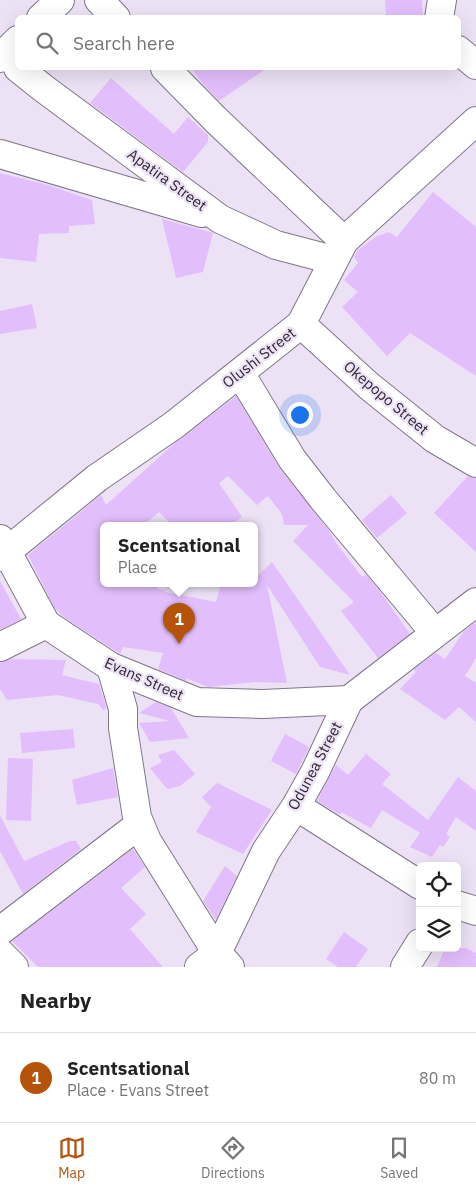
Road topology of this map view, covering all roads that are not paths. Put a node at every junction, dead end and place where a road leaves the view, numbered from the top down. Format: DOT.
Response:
graph roads {
  1 [pos="60,0"];
  2 [pos="99,0"];
  3 [pos="442,0"];
  4 [pos="44,15"];
  5 [pos="113,15"];
  6 [pos="440,15"];
  7 [pos="461,52"];
  8 [pos="476,65"];
  9 [pos="23,70"];
  10 [pos="167,70"];
  11 [pos="476,121"];
  12 [pos="0,154"];
  13 [pos="220,218"];
  14 [pos="339,250"];
  15 [pos="302,324"];
  16 [pos="240,373"];
  17 [pos="476,463"];
  18 [pos="2,549"];
  19 [pos="476,602"];
  20 [pos="46,624"];
  21 [pos="435,633"];
  22 [pos="0,647"];
  23 [pos="111,667"];
  24 [pos="349,700"];
  25 [pos="296,806"];
  26 [pos="140,824"];
  27 [pos="416,882"];
  28 [pos="461,906"];
  29 [pos="476,912"];
  30 [pos="0,931"];
  31 [pos="416,949"];
  32 [pos="0,953"];
  33 [pos="216,962"];
  34 [pos="14,967"];
  35 [pos="405,967"];
  1 -- 4 [label="street"];
  2 -- 5 [label="street"];
  3 -- 6 [label="street"];
  7 -- 8 [label="street"];
  9 -- 13 [label="street, Apatira Street"];
  10 -- 14 [label="street"];
  11 -- 14 [label="street, Olushi Street"];
  12 -- 13 [label="street"];
  13 -- 14 [label="street, Apatira Street"];
  14 -- 15 [label="street, Olushi Street"];
  15 -- 16 [label="street, Olushi Street"];
  15 -- 17 [label="street, Okepopo Street"];
  16 -- 18 [label="street, Olushi Street"];
  16 -- 21 [label="street"];
  18 -- 20 [label="street, Evans Street"];
  19 -- 21 [label="street, Odunea Street"];
  20 -- 22 [label="street"];
  20 -- 23 [label="street, Evans Street"];
  21 -- 24 [label="street, Odunea Street"];
  23 -- 24 [label="street, Evans Street"];
  23 -- 26 [label="street"];
  24 -- 25 [label="street, Odunea Street"];
  25 -- 27 [label="street"];
  25 -- 33 [label="street, Odunea Street"];
  26 -- 30 [label="street"];
  26 -- 33 [label="street"];
  28 -- 29 [label="street"];
  31 -- 35 [label="street"];
  32 -- 34 [label="street"];
}
